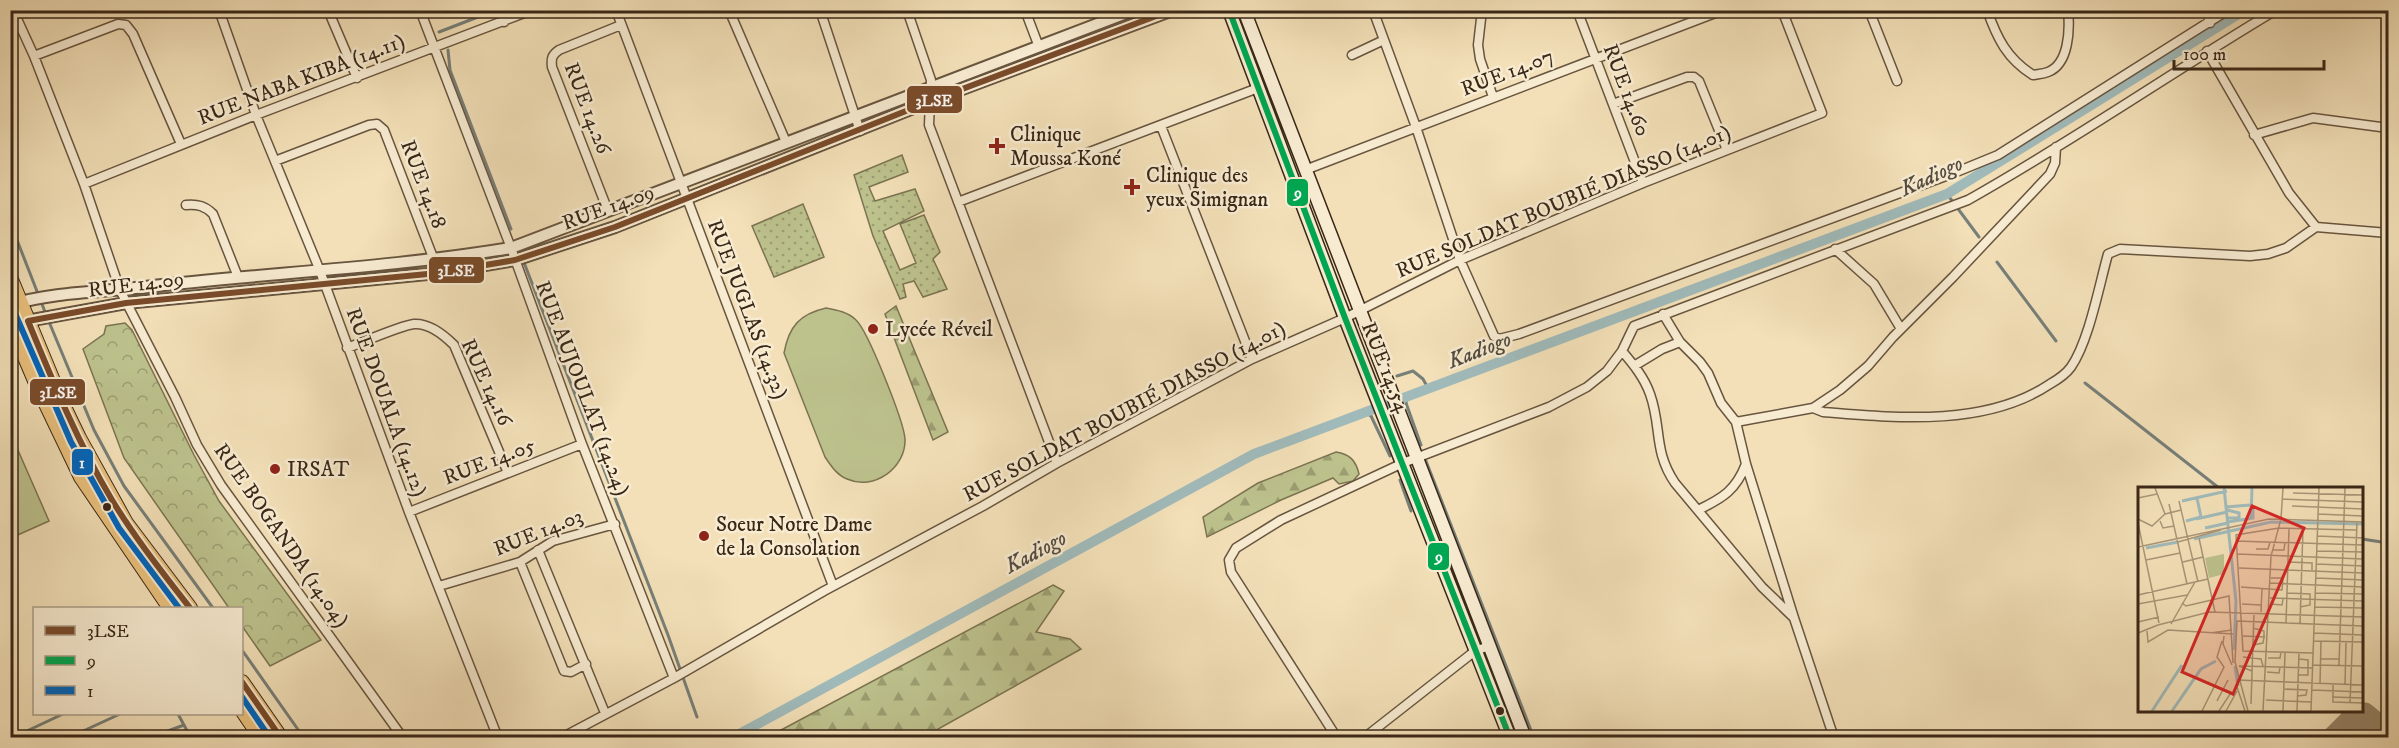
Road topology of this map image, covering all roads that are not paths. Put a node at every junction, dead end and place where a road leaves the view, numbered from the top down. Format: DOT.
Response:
graph roads {
  1 [pos="13,10"];
  2 [pos="219,10"];
  3 [pos="328,10"];
  4 [pos="420,10"];
  5 [pos="500,10"];
  6 [pos="532,10"];
  7 [pos="616,10"];
  8 [pos="729,10"];
  9 [pos="820,10"];
  10 [pos="907,10"];
  11 [pos="1025,10"];
  12 [pos="1134,10"];
  13 [pos="1173,10"];
  14 [pos="1228,10"];
  15 [pos="1244,10"];
  16 [pos="1373,10"];
  17 [pos="1482,10"];
  18 [pos="1577,10"];
  19 [pos="1723,10"];
  20 [pos="1782,10"];
  21 [pos="1869,10"];
  22 [pos="1987,10"];
  23 [pos="2206,10"];
  24 [pos="2228,10"];
  25 [pos="2276,10"];
  26 [pos="2068,11"];
  27 [pos="1703,14"];
  28 [pos="1108,15"];
  29 [pos="504,22"];
  30 [pos="2210,23"];
  31 [pos="621,25"];
  32 [pos="1384,40"];
  33 [pos="1039,47"];
  34 [pos="434,49"];
  35 [pos="2207,51"];
  36 [pos="1352,55"];
  37 [pos="34,56"];
  38 [pos="1595,57"];
  39 [pos="357,78"];
  40 [pos="1897,81"];
  41 [pos="931,87"];
  42 [pos="1258,88"];
  43 [pos="1493,97"];
  44 [pos="930,102"];
  45 [pos="1613,105"];
  46 [pos="256,115"];
  47 [pos="854,116"];
  48 [pos="1161,126"];
  49 [pos="1416,127"];
  50 [pos="2388,128"];
  51 [pos="860,130"];
  52 [pos="2254,135"];
  53 [pos="786,142"];
  54 [pos="181,144"];
  55 [pos="2056,147"];
  56 [pos="1727,150"];
  57 [pos="275,161"];
  58 [pos="1305,170"];
  59 [pos="680,182"];
  60 [pos="1643,183"];
  61 [pos="84,184"];
  62 [pos="687,198"];
  63 [pos="958,202"];
  64 [pos="186,205"];
  65 [pos="608,211"];
  66 [pos="2316,227"];
  67 [pos="2388,233"];
  68 [pos="511,248"];
  69 [pos="1835,249"];
  70 [pos="434,260"];
  71 [pos="515,260"];
  72 [pos="1460,260"];
  73 [pos="320,271"];
  74 [pos="10,277"];
  75 [pos="238,277"];
  76 [pos="325,284"];
  77 [pos="120,290"];
  78 [pos="15,303"];
  79 [pos="126,303"];
  80 [pos="1358,310"];
  81 [pos="1663,314"];
  82 [pos="1345,318"];
  83 [pos="28,321"];
  84 [pos="11,323"];
  85 [pos="1901,329"];
  86 [pos="1680,342"];
  87 [pos="347,348"];
  88 [pos="1622,351"];
  89 [pos="1252,359"];
  90 [pos="1634,366"];
  91 [pos="1813,408"];
  92 [pos="1736,422"];
  93 [pos="582,444"];
  94 [pos="1416,459"];
  95 [pos="1057,463"];
  96 [pos="1403,463"];
  97 [pos="1746,464"];
  98 [pos="508,473"];
  99 [pos="1698,510"];
  100 [pos="409,512"];
  101 [pos="615,524"];
  102 [pos="538,550"];
  103 [pos="520,562"];
  104 [pos="439,586"];
  105 [pos="833,586"];
  106 [pos="169,607"];
  107 [pos="189,607"];
  108 [pos="1794,618"];
  109 [pos="1488,646"];
  110 [pos="1475,651"];
  111 [pos="586,664"];
  112 [pos="674,678"];
  113 [pos="243,683"];
  114 [pos="243,711"];
  115 [pos="605,713"];
  116 [pos="261,738"];
  117 [pos="281,738"];
  118 [pos="403,738"];
  119 [pos="498,738"];
  120 [pos="561,738"];
  121 [pos="1338,738"];
  122 [pos="1364,738"];
  123 [pos="1510,738"];
  124 [pos="1525,738"];
  125 [pos="1834,738"];
  1 -- 37 [label="street, RUE BOGANDA (14.04)"];
  2 -- 46 [label="street, RUE DOUALA (14.12)"];
  3 -- 39 [label="street"];
  4 -- 34 [label="street, RUE AUJOULAT (14.24)"];
  5 -- 29 [label="street"];
  6 -- 29 [label="street, RUE NABA KIBA (14.11)"];
  7 -- 31 [label="street, RUE JUGLAS (14.32)"];
  8 -- 53 [label="street"];
  9 -- 47 [label="street"];
  10 -- 41 [label="street"];
  11 -- 33 [label="street"];
  12 -- 28 [label="street, RUE 14.09"];
  13 -- 44 [label="street, RUE 14.09"];
  14 -- 42 [label="main road, RUE 14.54"];
  15 -- 58 [label="main road, RUE 14.54"];
  16 -- 32 [label="street"];
  17 -- 43 [label="street"];
  18 -- 38 [label="street, RUE 14.60"];
  19 -- 27 [label="street, RUE 14.07"];
  20 -- 56 [label="street, RUE SOLDAT BOUBIÉ DIASSO (14.01)"];
  21 -- 40 [label="street"];
  22 -- 26 [label="street"];
  23 -- 30 [label="street"];
  24 -- 30 [label="street"];
  25 -- 35 [label="street"];
  27 -- 38 [label="street, RUE 14.07"];
  28 -- 33 [label="street, RUE 14.09"];
  29 -- 34 [label="street, RUE NABA KIBA (14.11)"];
  30 -- 72 [label="street"];
  31 -- 59 [label="street, RUE JUGLAS (14.32)"];
  31 -- 65 [label="street, RUE 14.26"];
  32 -- 36 [label="street"];
  32 -- 49 [label="street"];
  33 -- 41 [label="street, RUE 14.09"];
  34 -- 39 [label="street, RUE NABA KIBA (14.11)"];
  34 -- 68 [label="street, RUE AUJOULAT (14.24)"];
  35 -- 52 [label="street"];
  35 -- 55 [label="street"];
  37 -- 54 [label="street"];
  37 -- 61 [label="street, RUE BOGANDA (14.04)"];
  38 -- 43 [label="street, RUE 14.07"];
  38 -- 45 [label="street, RUE 14.60"];
  39 -- 46 [label="street, RUE NABA KIBA (14.11)"];
  41 -- 44 [label="street"];
  41 -- 47 [label="street, RUE 14.09"];
  42 -- 48 [label="street"];
  42 -- 82 [label="main road, RUE 14.54"];
  43 -- 49 [label="street, RUE 14.07"];
  44 -- 51 [label="street, RUE 14.09"];
  44 -- 63 [label="street"];
  45 -- 56 [label="street"];
  45 -- 60 [label="street, RUE 14.60"];
  46 -- 54 [label="street, RUE NABA KIBA (14.11)"];
  46 -- 57 [label="street, RUE DOUALA (14.12)"];
  47 -- 51 [label="street"];
  47 -- 53 [label="street, RUE 14.09"];
  48 -- 63 [label="street"];
  48 -- 89 [label="street"];
  49 -- 58 [label="street, RUE 14.07"];
  49 -- 72 [label="street"];
  50 -- 52 [label="street"];
  51 -- 62 [label="street, RUE 14.09"];
  52 -- 66 [label="street"];
  53 -- 59 [label="street, RUE 14.09"];
  54 -- 61 [label="street, RUE NABA KIBA (14.11)"];
  55 -- 69 [label="street"];
  55 -- 85 [label="street"];
  56 -- 60 [label="street, RUE SOLDAT BOUBIÉ DIASSO (14.01)"];
  57 -- 70 [label="street, RUE 14.18"];
  57 -- 73 [label="street, RUE DOUALA (14.12)"];
  58 -- 80 [label="main road, RUE 14.54"];
  59 -- 62 [label="street, RUE JUGLAS (14.32)"];
  59 -- 65 [label="street, RUE 14.09"];
  60 -- 72 [label="street, RUE SOLDAT BOUBIÉ DIASSO (14.01)"];
  61 -- 77 [label="street, RUE BOGANDA (14.04)"];
  62 -- 71 [label="street, RUE 14.09"];
  62 -- 105 [label="street, RUE JUGLAS (14.32)"];
  63 -- 95 [label="street"];
  64 -- 75 [label="street"];
  65 -- 68 [label="street, RUE 14.09"];
  66 -- 67 [label="street"];
  66 -- 91 [label="street"];
  68 -- 70 [label="street, RUE 14.09"];
  68 -- 71 [label="street, RUE AUJOULAT (14.24)"];
  69 -- 81 [label="street"];
  69 -- 85 [label="street"];
  70 -- 73 [label="street, RUE 14.09"];
  71 -- 76 [label="street, RUE 14.09"];
  71 -- 93 [label="street, RUE AUJOULAT (14.24)"];
  72 -- 80 [label="street, RUE SOLDAT BOUBIÉ DIASSO (14.01)"];
  73 -- 75 [label="street, RUE 14.09"];
  73 -- 76 [label="street, RUE DOUALA (14.12)"];
  74 -- 78 [label="main road"];
  75 -- 77 [label="street, RUE 14.09"];
  76 -- 79 [label="street, RUE 14.09"];
  76 -- 87 [label="street, RUE DOUALA (14.12)"];
  77 -- 78 [label="street, RUE 14.09"];
  77 -- 79 [label="street, RUE BOGANDA (14.04)"];
  78 -- 83 [label="main road"];
  79 -- 83 [label="street, RUE 14.09"];
  79 -- 118 [label="street, RUE BOGANDA (14.04)"];
  80 -- 82 [label="street, RUE SOLDAT BOUBIÉ DIASSO (14.01)"];
  80 -- 94 [label="main road, RUE 14.54"];
  81 -- 86 [label="street"];
  81 -- 88 [label="street"];
  82 -- 89 [label="street, RUE SOLDAT BOUBIÉ DIASSO (14.01)"];
  82 -- 96 [label="main road, RUE 14.54"];
  83 -- 84 [label="street, RUE 14.09"];
  83 -- 107 [label="main road"];
  84 -- 106 [label="main road"];
  85 -- 91 [label="street"];
  86 -- 90 [label="street"];
  86 -- 92 [label="street"];
  87 -- 98 [label="street, RUE 14.16"];
  87 -- 100 [label="street, RUE DOUALA (14.12)"];
  88 -- 90 [label="street"];
  88 -- 94 [label="street"];
  89 -- 95 [label="street, RUE SOLDAT BOUBIÉ DIASSO (14.01)"];
  90 -- 99 [label="street"];
  91 -- 92 [label="street"];
  92 -- 97 [label="street"];
  93 -- 98 [label="street, RUE 14.05"];
  93 -- 101 [label="street, RUE AUJOULAT (14.24)"];
  94 -- 96 [label="street"];
  94 -- 109 [label="main road, RUE 14.54"];
  95 -- 105 [label="street, RUE SOLDAT BOUBIÉ DIASSO (14.01)"];
  96 -- 110 [label="main road, RUE 14.54"];
  96 -- 121 [label="street"];
  97 -- 99 [label="street"];
  97 -- 108 [label="street"];
  98 -- 100 [label="street, RUE 14.05"];
  99 -- 108 [label="street"];
  100 -- 104 [label="street, RUE DOUALA (14.12)"];
  101 -- 102 [label="street, RUE 14.03"];
  101 -- 112 [label="street, RUE AUJOULAT (14.24)"];
  102 -- 103 [label="street, RUE 14.03"];
  102 -- 111 [label="street"];
  103 -- 104 [label="street, RUE 14.03"];
  103 -- 111 [label="street"];
  104 -- 119 [label="street, RUE DOUALA (14.12)"];
  105 -- 112 [label="street, RUE SOLDAT BOUBIÉ DIASSO (14.01)"];
  108 -- 125 [label="street"];
  109 -- 110 [label="street"];
  109 -- 124 [label="main road, RUE 14.54"];
  110 -- 122 [label="street"];
  110 -- 123 [label="main road, RUE 14.54"];
  111 -- 115 [label="street"];
  112 -- 115 [label="street, RUE SOLDAT BOUBIÉ DIASSO (14.01)"];
  113 -- 117 [label="main road"];
  114 -- 116 [label="main road"];
  115 -- 120 [label="street, RUE SOLDAT BOUBIÉ DIASSO (14.01)"];
}
